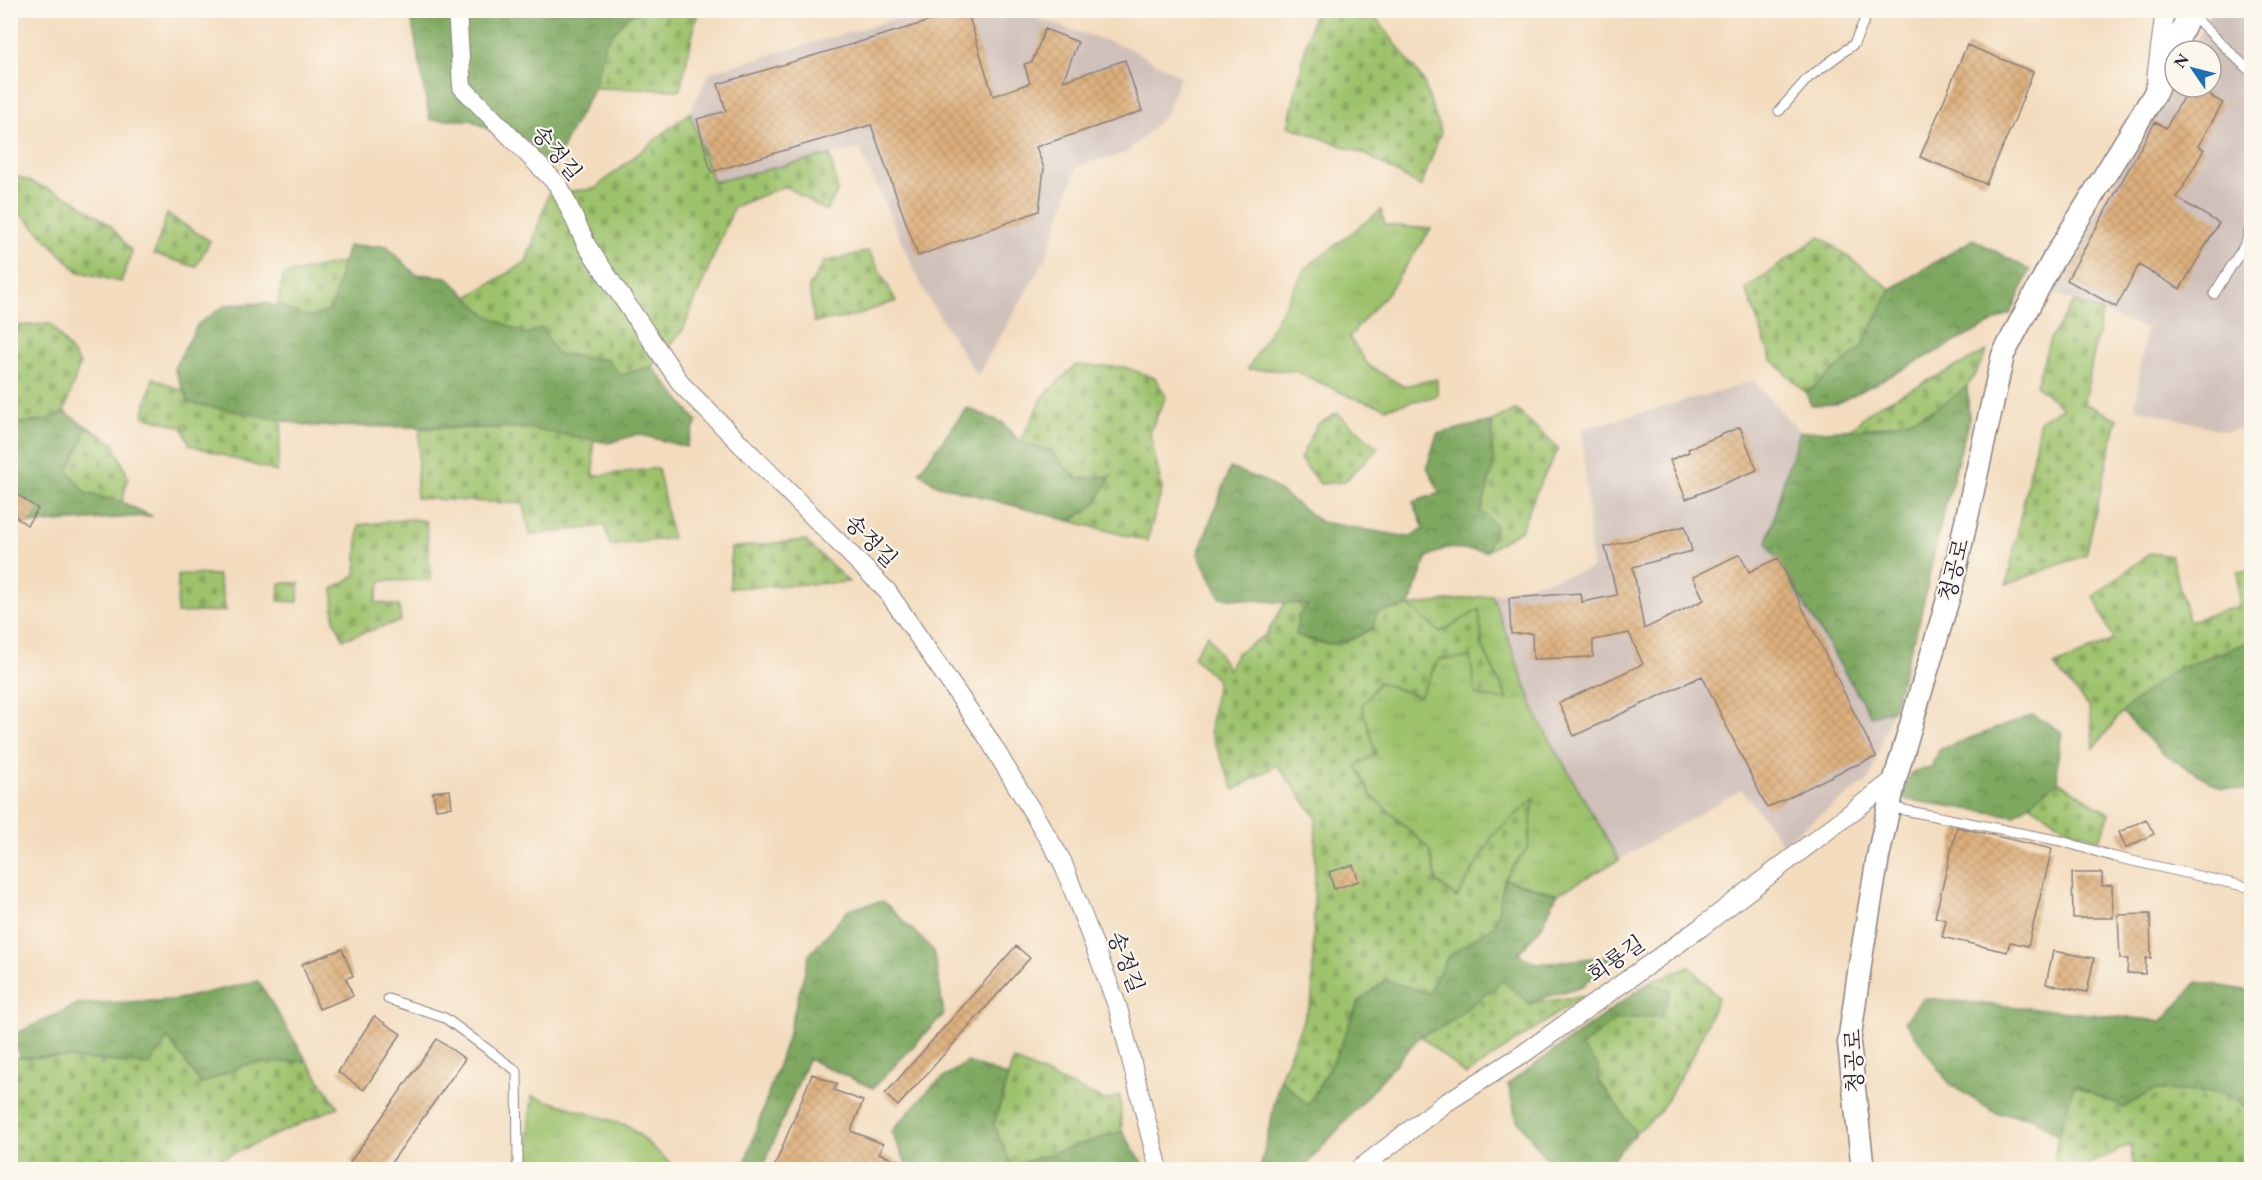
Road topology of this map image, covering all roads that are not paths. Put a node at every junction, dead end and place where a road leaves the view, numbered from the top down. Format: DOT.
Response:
graph roads {
  1 [pos="457,10"];
  2 [pos="1869,10"];
  3 [pos="2165,10"];
  4 [pos="2191,12"];
  5 [pos="2252,73"];
  6 [pos="2154,95"];
  7 [pos="1779,111"];
  8 [pos="2252,219"];
  9 [pos="2214,294"];
  10 [pos="1895,779"];
  11 [pos="1889,807"];
  12 [pos="2252,888"];
  13 [pos="388,999"];
  14 [pos="516,1170"];
  15 [pos="1159,1170"];
  16 [pos="1359,1170"];
  17 [pos="1863,1170"];
  1 -- 15 [label="street, 송정길"];
  2 -- 7 [label="lane"];
  3 -- 6 [label="street"];
  4 -- 5 [label="lane"];
  4 -- 6 [label="street, 청공로"];
  6 -- 10 [label="street, 청공로"];
  8 -- 9 [label="lane"];
  10 -- 11 [label="street, 청공로"];
  10 -- 16 [label="street, 회룡길"];
  11 -- 12 [label="lane"];
  11 -- 17 [label="street, 청공로"];
  13 -- 14 [label="lane"];
}
